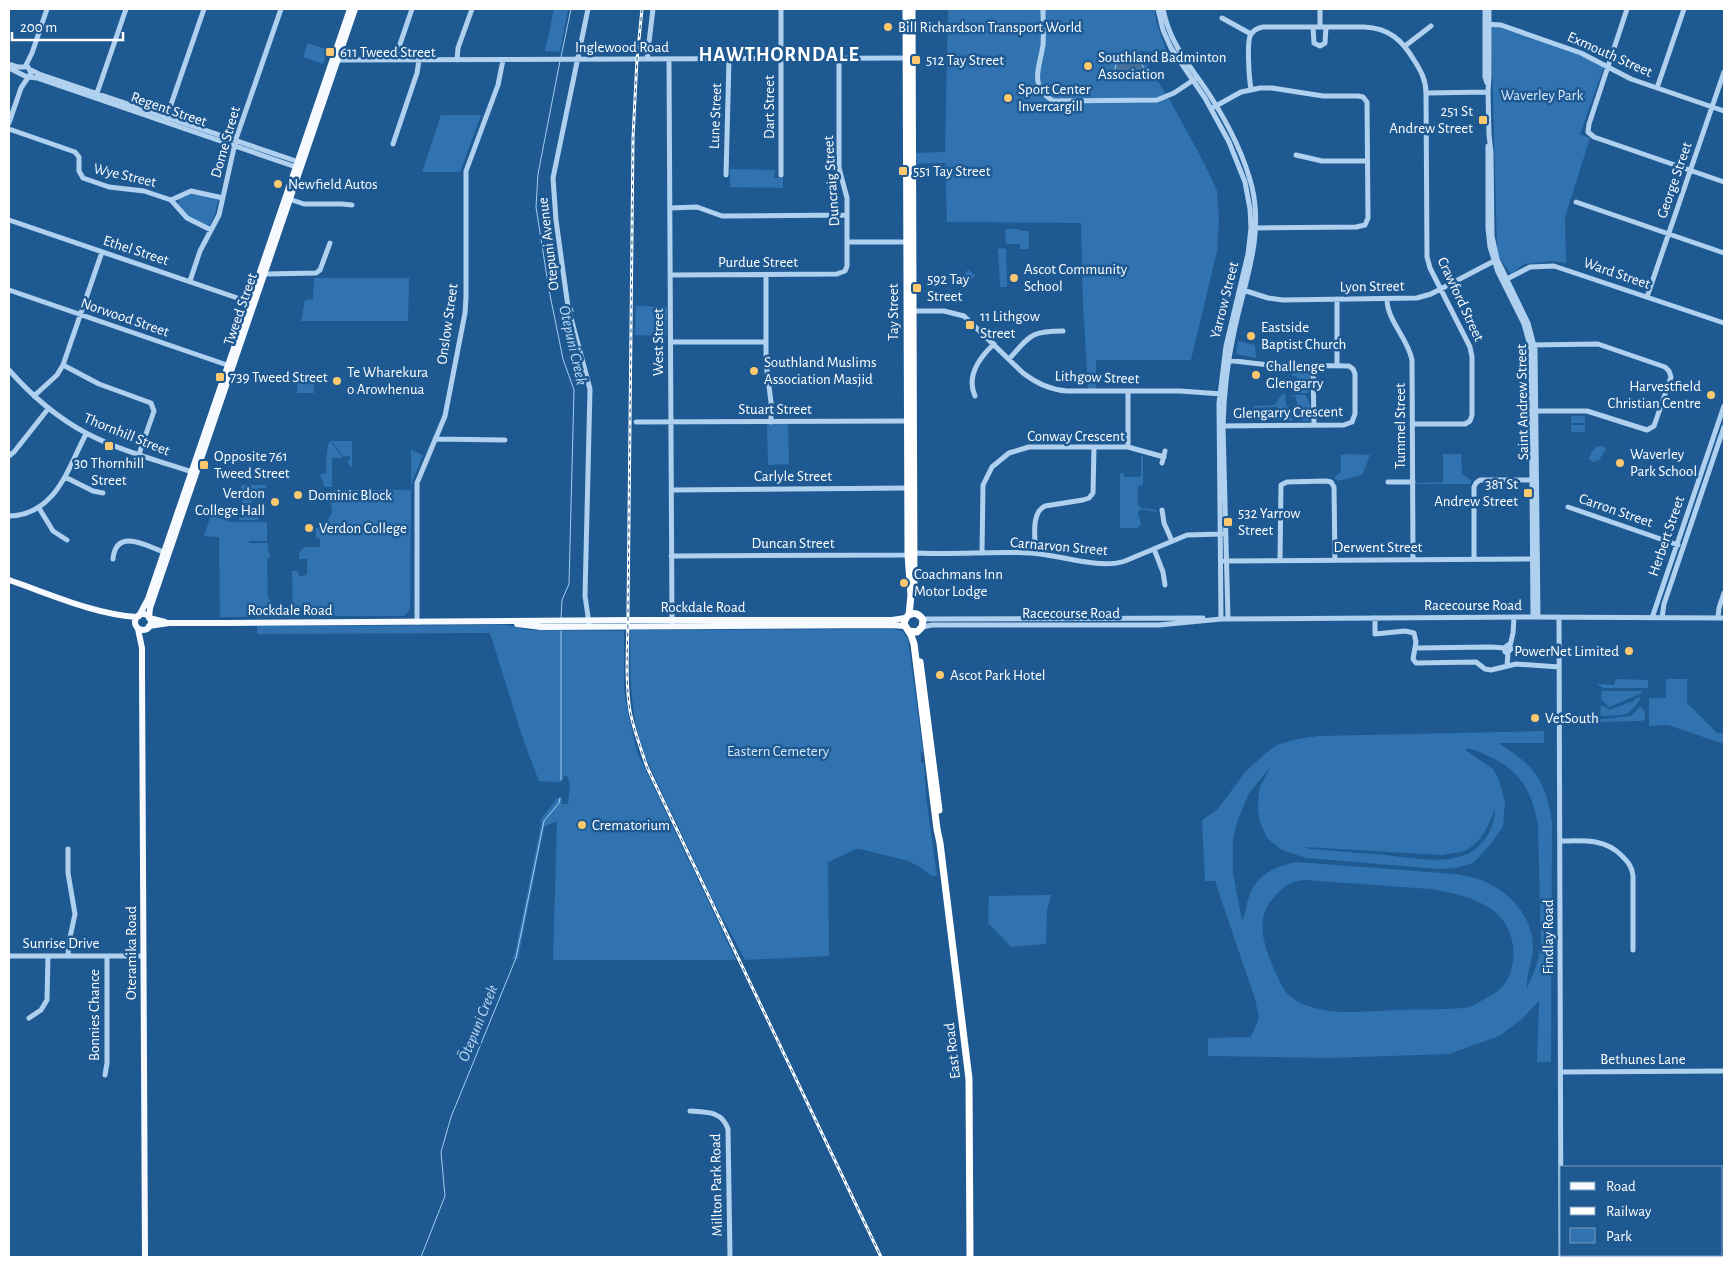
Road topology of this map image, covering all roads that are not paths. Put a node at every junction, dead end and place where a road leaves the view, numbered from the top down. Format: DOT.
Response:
graph roads {
  1 [pos="47,9"];
  2 [pos="126,9"];
  3 [pos="204,9"];
  4 [pos="281,9"];
  5 [pos="350,9"];
  6 [pos="355,9"];
  7 [pos="412,9"];
  8 [pos="472,9"];
  9 [pos="588,9"];
  10 [pos="653,9"];
  11 [pos="781,9"];
  12 [pos="906,9"];
  13 [pos="912,9"];
  14 [pos="1043,9"];
  15 [pos="1158,9"];
  16 [pos="1163,9"];
  17 [pos="1320,9"];
  18 [pos="1485,9"];
  19 [pos="1489,9"];
  20 [pos="1627,9"];
  21 [pos="1684,9"];
  22 [pos="1222,18"];
  23 [pos="1487,24"];
  24 [pos="1431,26"];
  25 [pos="1313,27"];
  26 [pos="1323,27"];
  27 [pos="1251,34"];
  28 [pos="1405,46"];
  29 [pos="781,58"];
  30 [pos="839,58"];
  31 [pos="910,58"];
  32 [pos="578,59"];
  33 [pos="648,59"];
  34 [pos="669,59"];
  35 [pos="730,59"];
  36 [pos="335,60"];
  37 [pos="397,60"];
  38 [pos="419,60"];
  39 [pos="457,60"];
  40 [pos="503,60"];
  41 [pos="9,64"];
  42 [pos="1607,67"];
  43 [pos="9,68"];
  44 [pos="28,68"];
  45 [pos="1724,72"];
  46 [pos="25,76"];
  47 [pos="1195,78"];
  48 [pos="1657,88"];
  49 [pos="1251,89"];
  50 [pos="1488,92"];
  51 [pos="1426,93"];
  52 [pos="96,96"];
  53 [pos="1214,107"];
  54 [pos="1712,107"];
  55 [pos="1724,111"];
  56 [pos="166,120"];
  57 [pos="9,123"];
  58 [pos="9,129"];
  59 [pos="236,144"];
  60 [pos="393,144"];
  61 [pos="1296,155"];
  62 [pos="1367,161"];
  63 [pos="299,165"];
  64 [pos="1691,170"];
  65 [pos="726,175"];
  66 [pos="781,175"];
  67 [pos="1724,182"];
  68 [pos="223,198"];
  69 [pos="288,199"];
  70 [pos="171,200"];
  71 [pos="1576,202"];
  72 [pos="352,205"];
  73 [pos="670,208"];
  74 [pos="847,215"];
  75 [pos="9,220"];
  76 [pos="1253,228"];
  77 [pos="211,230"];
  78 [pos="1669,234"];
  79 [pos="330,242"];
  80 [pos="847,242"];
  81 [pos="910,242"];
  82 [pos="102,252"];
  83 [pos="1724,253"];
  84 [pos="1495,260"];
  85 [pos="844,271"];
  86 [pos="265,274"];
  87 [pos="670,275"];
  88 [pos="766,275"];
  89 [pos="190,281"];
  90 [pos="1504,281"];
  91 [pos="1440,289"];
  92 [pos="9,290"];
  93 [pos="1242,290"];
  94 [pos="1647,297"];
  95 [pos="1337,299"];
  96 [pos="1388,299"];
  97 [pos="252,303"];
  98 [pos="910,311"];
  99 [pos="80,315"];
  100 [pos="1724,323"];
  101 [pos="1063,331"];
  102 [pos="670,342"];
  103 [pos="766,342"];
  104 [pos="994,344"];
  105 [pos="1532,345"];
  106 [pos="1009,359"];
  107 [pos="1226,360"];
  108 [pos="63,365"];
  109 [pos="1313,365"];
  110 [pos="1337,365"];
  111 [pos="230,366"];
  112 [pos="9,370"];
  113 [pos="1128,391"];
  114 [pos="1222,394"];
  115 [pos="34,396"];
  116 [pos="975,396"];
  117 [pos="1724,406"];
  118 [pos="48,409"];
  119 [pos="1534,411"];
  120 [pos="1723,415"];
  121 [pos="911,421"];
  122 [pos="636,422"];
  123 [pos="671,422"];
  124 [pos="771,422"];
  125 [pos="1413,424"];
  126 [pos="1314,425"];
  127 [pos="1221,426"];
  128 [pos="1724,427"];
  129 [pos="86,434"];
  130 [pos="435,440"];
  131 [pos="505,440"];
  132 [pos="1094,447"];
  133 [pos="1128,447"];
  134 [pos="140,454"];
  135 [pos="9,456"];
  136 [pos="1164,457"];
  137 [pos="194,472"];
  138 [pos="65,477"];
  139 [pos="1534,480"];
  140 [pos="1699,480"];
  141 [pos="1388,482"];
  142 [pos="1413,482"];
  143 [pos="1705,482"];
  144 [pos="911,488"];
  145 [pos="671,490"];
  146 [pos="103,492"];
  147 [pos="1568,507"];
  148 [pos="39,508"];
  149 [pos="1162,510"];
  150 [pos="9,516"];
  151 [pos="1223,534"];
  152 [pos="67,540"];
  153 [pos="1172,541"];
  154 [pos="1677,544"];
  155 [pos="1684,546"];
  156 [pos="1154,549"];
  157 [pos="166,553"];
  158 [pos="982,553"];
  159 [pos="911,554"];
  160 [pos="1036,554"];
  161 [pos="672,556"];
  162 [pos="113,559"];
  163 [pos="1413,559"];
  164 [pos="1474,559"];
  165 [pos="1534,559"];
  166 [pos="1280,560"];
  167 [pos="1335,560"];
  168 [pos="1223,561"];
  169 [pos="9,580"];
  170 [pos="1165,585"];
  171 [pos="1724,593"];
  172 [pos="94,609"];
  173 [pos="138,616"];
  174 [pos="919,616"];
  175 [pos="907,617"];
  176 [pos="1514,617"];
  177 [pos="1535,617"];
  178 [pos="1558,617"];
  179 [pos="149,618"];
  180 [pos="1129,618"];
  181 [pos="1375,618"];
  182 [pos="1652,618"];
  183 [pos="1662,618"];
  184 [pos="1721,618"];
  185 [pos="1221,619"];
  186 [pos="1228,619"];
  187 [pos="417,622"];
  188 [pos="763,622"];
  189 [pos="169,623"];
  190 [pos="589,623"];
  191 [pos="672,623"];
  192 [pos="1129,625"];
  193 [pos="137,627"];
  194 [pos="148,627"];
  195 [pos="907,629"];
  196 [pos="920,629"];
  197 [pos="142,648"];
  198 [pos="1416,648"];
  199 [pos="1506,650"];
  200 [pos="1507,666"];
  201 [pos="1559,667"];
  202 [pos="1560,841"];
  203 [pos="940,843"];
  204 [pos="68,849"];
  205 [pos="1633,950"];
  206 [pos="9,956"];
  207 [pos="48,956"];
  208 [pos="68,956"];
  209 [pos="107,956"];
  210 [pos="143,956"];
  211 [pos="29,1018"];
  212 [pos="1724,1071"];
  213 [pos="1561,1072"];
  214 [pos="105,1076"];
  215 [pos="690,1111"];
  216 [pos="1561,1166"];
  217 [pos="145,1257"];
  218 [pos="730,1257"];
  219 [pos="970,1257"];
  1 -- 44 [label="street"];
  2 -- 52 [label="street"];
  3 -- 56 [label="street"];
  4 -- 59 [label="street, Dome Street"];
  5 -- 36 [label="main road, Tweed Street"];
  6 -- 36 [label="main road, Tweed Street"];
  7 -- 37 [label="street"];
  8 -- 39 [label="street"];
  9 -- 32 [label="street, Otepuni Avenue"];
  10 -- 33 [label="street"];
  11 -- 29 [label="street, Dart Street"];
  12 -- 31 [label="highway, Tay Street"];
  13 -- 31 [label="highway, Tay Street"];
  14 -- 47 [label="street"];
  15 -- 47 [label="street, Yarrow Street"];
  16 -- 47 [label="street, Yarrow Street"];
  17 -- 26 [label="street"];
  18 -- 23 [label="street, Saint Andrew Street"];
  19 -- 23 [label="street, Saint Andrew Street"];
  20 -- 42 [label="street"];
  21 -- 48 [label="street"];
  22 -- 27 [label="street"];
  23 -- 42 [label="street, Exmouth Street"];
  23 -- 50 [label="street, Saint Andrew Street"];
  24 -- 28 [label="street"];
  25 -- 26 [label="street, Crawford Street"];
  25 -- 26 [label="street"];
  25 -- 27 [label="street, Crawford Street"];
  26 -- 28 [label="street, Crawford Street"];
  27 -- 49 [label="street"];
  28 -- 51 [label="street, Crawford Street"];
  29 -- 30 [label="street, Inglewood Road"];
  29 -- 35 [label="street, Inglewood Road"];
  29 -- 66 [label="street, Dart Street"];
  30 -- 31 [label="street, Inglewood Road"];
  30 -- 74 [label="street, Duncraig Street"];
  31 -- 81 [label="highway, Tay Street"];
  32 -- 33 [label="street, Inglewood Road"];
  32 -- 40 [label="street, Inglewood Road"];
  32 -- 190 [label="street, Otepuni Avenue"];
  33 -- 34 [label="street, Inglewood Road"];
  34 -- 35 [label="street, Inglewood Road"];
  34 -- 73 [label="street, West Street"];
  35 -- 65 [label="street, Lune Street"];
  36 -- 37 [label="street, Inglewood Road"];
  36 -- 63 [label="main road, Tweed Street"];
  37 -- 38 [label="street, Inglewood Road"];
  38 -- 39 [label="street, Inglewood Road"];
  38 -- 60 [label="street"];
  39 -- 40 [label="street, Inglewood Road"];
  40 -- 130 [label="street, Onslow Street"];
  41 -- 44 [label="street, Regent Street"];
  42 -- 48 [label="street, Exmouth Street"];
  42 -- 64 [label="street"];
  43 -- 46 [label="street, Regent Street"];
  44 -- 46 [label="street"];
  44 -- 46 [label="street"];
  44 -- 52 [label="street, Regent Street"];
  45 -- 54 [label="street, George Street"];
  46 -- 52 [label="street, Regent Street"];
  46 -- 57 [label="street"];
  47 -- 53 [label="street, Yarrow Street"];
  48 -- 54 [label="street, Exmouth Street"];
  49 -- 53 [label="street"];
  49 -- 62 [label="street"];
  50 -- 51 [label="street"];
  50 -- 84 [label="street, Saint Andrew Street"];
  51 -- 91 [label="street, Crawford Street"];
  52 -- 56 [label="street, Regent Street"];
  53 -- 76 [label="street, Yarrow Street"];
  54 -- 55 [label="street, Exmouth Street"];
  54 -- 64 [label="street, George Street"];
  56 -- 59 [label="street, Regent Street"];
  58 -- 70 [label="street, Wye Street"];
  59 -- 63 [label="street, Regent Street"];
  59 -- 68 [label="street, Dome Street"];
  61 -- 62 [label="street"];
  62 -- 76 [label="street"];
  63 -- 69 [label="main road, Tweed Street"];
  64 -- 67 [label="street"];
  64 -- 78 [label="street, George Street"];
  68 -- 70 [label="street, Wye Street"];
  68 -- 77 [label="street, Dome Street"];
  69 -- 72 [label="street"];
  69 -- 86 [label="main road, Tweed Street"];
  69 -- 97 [label="main road, Tweed Street"];
  70 -- 77 [label="street, Wye Street"];
  71 -- 78 [label="street"];
  73 -- 74 [label="street"];
  73 -- 87 [label="street, West Street"];
  74 -- 80 [label="street, Duncraig Street"];
  75 -- 82 [label="street, Ethel Street"];
  76 -- 93 [label="street, Yarrow Street"];
  77 -- 89 [label="street, Dome Street"];
  78 -- 83 [label="street"];
  78 -- 94 [label="street, George Street"];
  79 -- 86 [label="street"];
  80 -- 81 [label="street"];
  80 -- 85 [label="street, Duncraig Street"];
  81 -- 98 [label="highway, Tay Street"];
  82 -- 89 [label="street, Ethel Street"];
  82 -- 99 [label="street"];
  84 -- 90 [label="street, Saint Andrew Street"];
  84 -- 91 [label="street, Lyon Street"];
  85 -- 88 [label="street, Purdue Street"];
  86 -- 97 [label="main road, Tweed Street"];
  87 -- 88 [label="street, Purdue Street"];
  87 -- 102 [label="street, West Street"];
  88 -- 103 [label="street"];
  89 -- 97 [label="street, Ethel Street"];
  90 -- 94 [label="street, Ward Street"];
  90 -- 105 [label="street, Saint Andrew Street"];
  91 -- 96 [label="street, Lyon Street"];
  91 -- 125 [label="street, Crawford Street"];
  92 -- 99 [label="street, Norwood Street"];
  93 -- 95 [label="street, Lyon Street"];
  93 -- 107 [label="street, Yarrow Street"];
  94 -- 100 [label="street, Ward Street"];
  95 -- 96 [label="street, Lyon Street"];
  95 -- 110 [label="street"];
  96 -- 125 [label="street, Tummel Street"];
  97 -- 111 [label="main road, Tweed Street"];
  98 -- 104 [label="street, Lithgow Street"];
  98 -- 121 [label="highway, Tay Street"];
  99 -- 108 [label="street"];
  99 -- 111 [label="street, Norwood Street"];
  101 -- 106 [label="street"];
  102 -- 103 [label="street"];
  102 -- 123 [label="street, West Street"];
  103 -- 124 [label="street"];
  104 -- 106 [label="street, Lithgow Street"];
  104 -- 116 [label="street"];
  105 -- 119 [label="street, Saint Andrew Street"];
  105 -- 119 [label="street"];
  106 -- 113 [label="street, Lithgow Street"];
  107 -- 109 [label="street"];
  107 -- 114 [label="street, Yarrow Street"];
  108 -- 115 [label="street"];
  108 -- 134 [label="street"];
  109 -- 110 [label="street"];
  109 -- 126 [label="street"];
  110 -- 126 [label="street, Glengarry Crescent"];
  111 -- 137 [label="main road, Tweed Street"];
  112 -- 115 [label="street, Thornhill Street"];
  113 -- 114 [label="street, Lithgow Street"];
  113 -- 133 [label="street"];
  114 -- 127 [label="street, Yarrow Street"];
  115 -- 118 [label="street, Thornhill Street"];
  117 -- 120 [label="street, Herbert Street"];
  118 -- 129 [label="street, Thornhill Street"];
  118 -- 135 [label="street"];
  119 -- 139 [label="street, Saint Andrew Street"];
  120 -- 140 [label="street, Herbert Street"];
  121 -- 124 [label="street, Stuart Street"];
  121 -- 144 [label="highway, Tay Street"];
  122 -- 123 [label="street, Stuart Street"];
  123 -- 124 [label="street, Stuart Street"];
  123 -- 145 [label="street, West Street"];
  125 -- 142 [label="street, Tummel Street"];
  126 -- 127 [label="street, Glengarry Crescent"];
  127 -- 151 [label="street, Yarrow Street"];
  128 -- 143 [label="street, Herbert Street"];
  129 -- 134 [label="street, Thornhill Street"];
  129 -- 138 [label="street"];
  130 -- 131 [label="street"];
  130 -- 187 [label="street, Onslow Street"];
  132 -- 133 [label="street, Conway Crescent"];
  132 -- 158 [label="street, Conway Crescent"];
  132 -- 160 [label="street"];
  133 -- 136 [label="street, Conway Crescent"];
  134 -- 137 [label="street, Thornhill Street"];
  137 -- 157 [label="main road, Tweed Street"];
  138 -- 146 [label="street"];
  138 -- 148 [label="street"];
  139 -- 164 [label="street"];
  139 -- 165 [label="street, Saint Andrew Street"];
  140 -- 143 [label="street"];
  140 -- 154 [label="street, Herbert Street"];
  141 -- 142 [label="street"];
  142 -- 163 [label="street, Tummel Street"];
  143 -- 155 [label="street, Herbert Street"];
  144 -- 145 [label="street, Carlyle Street"];
  144 -- 159 [label="highway, Tay Street"];
  145 -- 161 [label="street, West Street"];
  147 -- 154 [label="street, Carron Street"];
  148 -- 150 [label="street"];
  148 -- 152 [label="street"];
  149 -- 153 [label="street"];
  151 -- 153 [label="street, Carnarvon Street"];
  151 -- 168 [label="street, Yarrow Street"];
  153 -- 156 [label="street, Carnarvon Street"];
  154 -- 155 [label="street, Carron Street"];
  154 -- 182 [label="street, Herbert Street"];
  155 -- 183 [label="street, Herbert Street"];
  156 -- 160 [label="street, Carnarvon Street"];
  156 -- 170 [label="street"];
  157 -- 162 [label="street"];
  157 -- 173 [label="main road, Tweed Street"];
  157 -- 179 [label="main road, Tweed Street"];
  158 -- 159 [label="street, Carnarvon Street"];
  158 -- 160 [label="street, Carnarvon Street"];
  159 -- 161 [label="street, Duncan Street"];
  159 -- 174 [label="highway, Tay Street"];
  159 -- 175 [label="highway, Tay Street"];
  161 -- 191 [label="street, West Street"];
  163 -- 164 [label="street, Derwent Street"];
  163 -- 167 [label="street, Derwent Street"];
  164 -- 165 [label="street, Derwent Street"];
  165 -- 177 [label="street, Saint Andrew Street"];
  166 -- 167 [label="street, Derwent Street"];
  166 -- 167 [label="street"];
  166 -- 168 [label="street, Derwent Street"];
  168 -- 185 [label="street, Yarrow Street"];
  168 -- 186 [label="street, Yarrow Street"];
  169 -- 172 [label="main road"];
  171 -- 184 [label="street"];
  172 -- 173 [label="main road"];
  172 -- 193 [label="main road"];
  173 -- 179 [label="main road"];
  173 -- 193 [label="main road"];
  174 -- 175 [label="highway"];
  174 -- 180 [label="street, Racecourse Road"];
  174 -- 196 [label="highway, Tay Street"];
  175 -- 188 [label="main road, Rockdale Road"];
  175 -- 195 [label="highway, Tay Street"];
  176 -- 177 [label="street, Racecourse Road"];
  176 -- 181 [label="street, Racecourse Road"];
  176 -- 199 [label="street"];
  177 -- 178 [label="street, Racecourse Road"];
  178 -- 182 [label="street, Racecourse Road"];
  178 -- 201 [label="street, Findlay Road"];
  179 -- 189 [label="main road, Rockdale Road"];
  179 -- 194 [label="main road"];
  180 -- 185 [label="street, Racecourse Road"];
  180 -- 192 [label="street"];
  181 -- 186 [label="street, Racecourse Road"];
  181 -- 198 [label="street"];
  182 -- 183 [label="street, Racecourse Road"];
  183 -- 184 [label="street, Racecourse Road"];
  185 -- 186 [label="street, Racecourse Road"];
  185 -- 192 [label="street, Racecourse Road"];
  187 -- 189 [label="main road, Rockdale Road"];
  187 -- 190 [label="main road, Rockdale Road"];
  188 -- 191 [label="main road, Rockdale Road"];
  188 -- 195 [label="main road, Rockdale Road"];
  189 -- 194 [label="main road, Rockdale Road"];
  190 -- 191 [label="main road, Rockdale Road"];
  192 -- 196 [label="street, Racecourse Road"];
  193 -- 194 [label="main road"];
  193 -- 197 [label="main road, Oteramika Road"];
  194 -- 197 [label="main road, Oteramika Road"];
  195 -- 196 [label="highway"];
  195 -- 203 [label="highway, East Road"];
  196 -- 203 [label="highway, East Road"];
  197 -- 210 [label="main road, Oteramika Road"];
  198 -- 199 [label="street"];
  198 -- 200 [label="street"];
  199 -- 200 [label="street"];
  200 -- 201 [label="street"];
  201 -- 202 [label="street, Findlay Road"];
  202 -- 205 [label="street"];
  202 -- 213 [label="street, Findlay Road"];
  203 -- 219 [label="highway, East Road"];
  204 -- 208 [label="street"];
  206 -- 207 [label="street, Sunrise Drive"];
  207 -- 208 [label="street, Sunrise Drive"];
  207 -- 211 [label="street"];
  208 -- 209 [label="street, Sunrise Drive"];
  209 -- 210 [label="street, Sunrise Drive"];
  209 -- 214 [label="street, Bonnies Chance"];
  210 -- 217 [label="main road, Oteramika Road"];
  212 -- 213 [label="street, Bethunes Lane"];
  213 -- 216 [label="street, Findlay Road"];
  215 -- 218 [label="street, Millton Park Road"];
}
